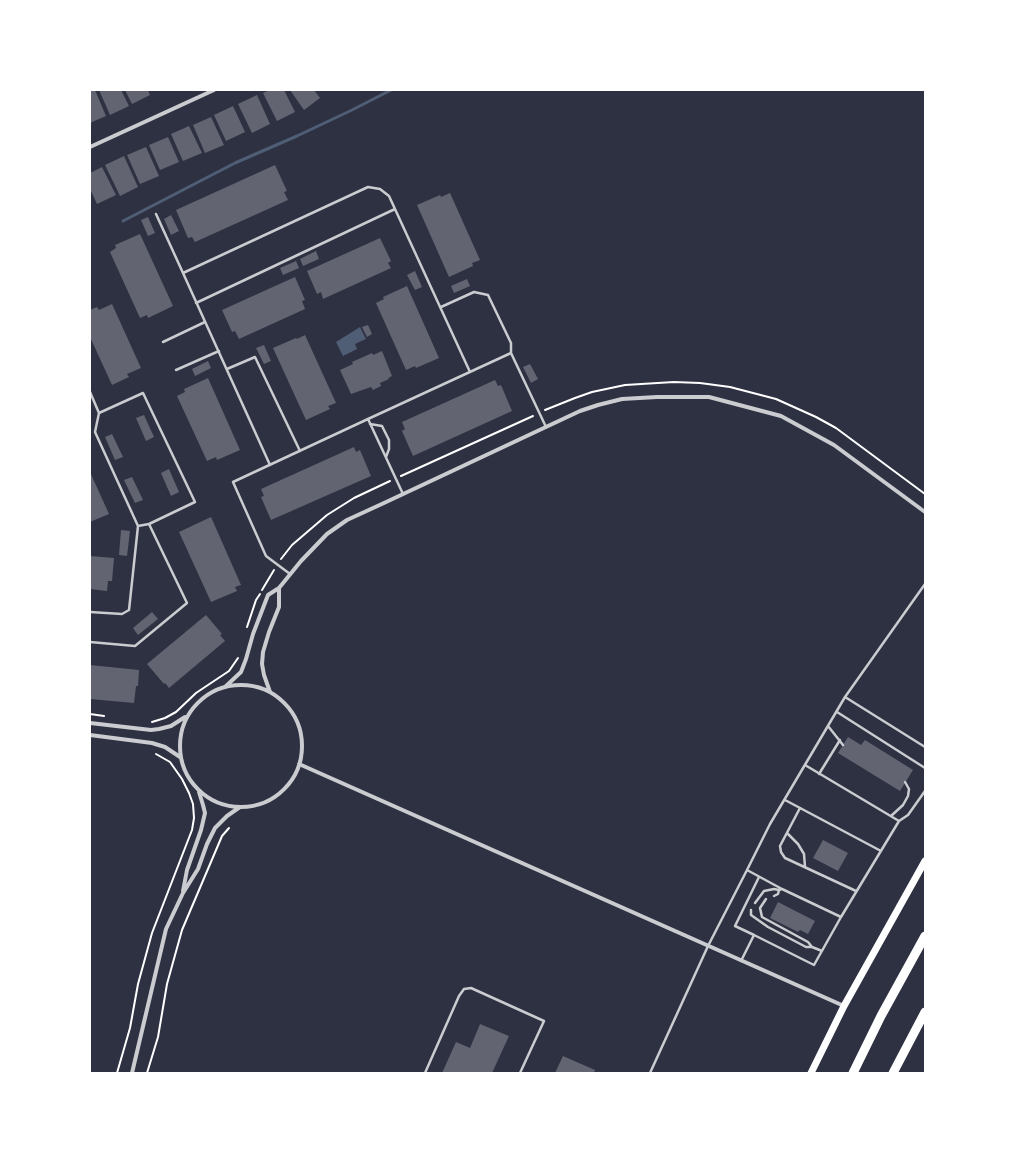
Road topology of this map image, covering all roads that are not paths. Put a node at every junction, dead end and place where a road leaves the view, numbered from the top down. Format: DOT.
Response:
graph roads {
  1 [pos="214,90"];
  2 [pos="90,147"];
  3 [pos="395,209"];
  4 [pos="156,214"];
  5 [pos="183,273"];
  6 [pos="196,302"];
  7 [pos="441,307"];
  8 [pos="205,322"];
  9 [pos="163,342"];
  10 [pos="219,351"];
  11 [pos="511,353"];
  12 [pos="227,369"];
  13 [pos="176,370"];
  14 [pos="470,372"];
  15 [pos="90,392"];
  16 [pos="99,413"];
  17 [pos="368,419"];
  18 [pos="370,424"];
  19 [pos="546,427"];
  20 [pos="300,451"];
  21 [pos="386,458"];
  22 [pos="270,464"];
  23 [pos="403,494"];
  24 [pos="925,512"];
  25 [pos="149,524"];
  26 [pos="138,526"];
  27 [pos="291,574"];
  28 [pos="925,584"];
  29 [pos="279,588"];
  30 [pos="90,612"];
  31 [pos="90,642"];
  32 [pos="225,687"];
  33 [pos="270,692"];
  34 [pos="846,697"];
  35 [pos="837,712"];
  36 [pos="187,716"];
  37 [pos="90,723"];
  38 [pos="828,726"];
  39 [pos="90,735"];
  40 [pos="840,740"];
  41 [pos="843,745"];
  42 [pos="925,748"];
  43 [pos="180,757"];
  44 [pos="299,764"];
  45 [pos="805,765"];
  46 [pos="925,768"];
  47 [pos="819,774"];
  48 [pos="905,782"];
  49 [pos="199,791"];
  50 [pos="925,791"];
  51 [pos="924,795"];
  52 [pos="784,800"];
  53 [pos="240,807"];
  54 [pos="800,808"];
  55 [pos="891,816"];
  56 [pos="899,821"];
  57 [pos="787,833"];
  58 [pos="881,851"];
  59 [pos="925,861"];
  60 [pos="805,866"];
  61 [pos="747,870"];
  62 [pos="758,877"];
  63 [pos="782,889"];
  64 [pos="779,890"];
  65 [pos="856,891"];
  66 [pos="183,893"];
  67 [pos="774,896"];
  68 [pos="766,899"];
  69 [pos="755,903"];
  70 [pos="751,910"];
  71 [pos="841,917"];
  72 [pos="754,935"];
  73 [pos="925,936"];
  74 [pos="708,946"];
  75 [pos="812,947"];
  76 [pos="822,952"];
  77 [pos="741,961"];
  78 [pos="844,1006"];
  79 [pos="925,1012"];
  80 [pos="132,1073"];
  81 [pos="425,1073"];
  82 [pos="520,1073"];
  83 [pos="650,1073"];
  84 [pos="811,1073"];
  85 [pos="853,1073"];
  86 [pos="893,1073"];
  1 -- 2 [label="street"];
  3 -- 5 [label="lane"];
  3 -- 6 [label="lane"];
  3 -- 7 [label="lane"];
  4 -- 5 [label="lane"];
  5 -- 6 [label="lane"];
  6 -- 8 [label="lane"];
  7 -- 11 [label="lane"];
  7 -- 14 [label="lane"];
  8 -- 9 [label="lane"];
  8 -- 10 [label="lane"];
  10 -- 12 [label="lane"];
  10 -- 13 [label="lane"];
  11 -- 14 [label="lane"];
  11 -- 19 [label="lane"];
  12 -- 20 [label="lane"];
  12 -- 22 [label="lane"];
  14 -- 17 [label="lane"];
  15 -- 16 [label="lane"];
  16 -- 25 [label="lane"];
  16 -- 26 [label="lane"];
  17 -- 18 [label="lane"];
  17 -- 20 [label="lane"];
  18 -- 21 [label="lane"];
  18 -- 21 [label="lane"];
  19 -- 23 [label="street"];
  19 -- 24 [label="street"];
  20 -- 22 [label="lane"];
  21 -- 23 [label="lane"];
  22 -- 27 [label="lane"];
  23 -- 27 [label="street"];
  25 -- 26 [label="lane"];
  25 -- 31 [label="lane"];
  26 -- 30 [label="lane"];
  27 -- 29 [label="street"];
  28 -- 34 [label="lane"];
  29 -- 32 [label="street"];
  29 -- 33 [label="street"];
  32 -- 33 [label="street"];
  32 -- 36 [label="street"];
  33 -- 44 [label="street"];
  34 -- 35 [label="lane"];
  34 -- 42 [label="lane"];
  35 -- 38 [label="lane"];
  35 -- 46 [label="lane"];
  36 -- 37 [label="street"];
  36 -- 43 [label="street"];
  38 -- 40 [label="lane"];
  38 -- 45 [label="lane"];
  39 -- 43 [label="street"];
  40 -- 41 [label="lane"];
  40 -- 47 [label="lane"];
  43 -- 49 [label="street"];
  44 -- 53 [label="street"];
  44 -- 74 [label="street"];
  45 -- 47 [label="lane"];
  45 -- 52 [label="lane"];
  47 -- 55 [label="lane"];
  48 -- 55 [label="lane"];
  49 -- 53 [label="street"];
  49 -- 66 [label="street"];
  50 -- 51 [label="lane"];
  51 -- 56 [label="lane"];
  52 -- 54 [label="lane"];
  52 -- 61 [label="lane"];
  53 -- 66 [label="street"];
  54 -- 57 [label="lane"];
  54 -- 58 [label="lane"];
  55 -- 56 [label="lane"];
  56 -- 58 [label="lane"];
  57 -- 60 [label="lane"];
  57 -- 60 [label="lane"];
  58 -- 65 [label="lane"];
  59 -- 78 [label="main road"];
  60 -- 65 [label="lane"];
  61 -- 62 [label="lane"];
  61 -- 74 [label="lane"];
  62 -- 63 [label="lane"];
  62 -- 72 [label="lane"];
  63 -- 64 [label="lane"];
  63 -- 71 [label="lane"];
  64 -- 67 [label="lane"];
  64 -- 69 [label="lane"];
  65 -- 71 [label="lane"];
  66 -- 80 [label="street"];
  68 -- 75 [label="lane"];
  70 -- 75 [label="lane"];
  71 -- 76 [label="lane"];
  72 -- 76 [label="lane"];
  72 -- 77 [label="lane"];
  73 -- 85 [label="highway"];
  74 -- 77 [label="street"];
  74 -- 83 [label="lane"];
  75 -- 76 [label="lane"];
  77 -- 78 [label="street"];
  78 -- 84 [label="main road"];
  79 -- 86 [label="highway"];
  81 -- 82 [label="lane"];
}
